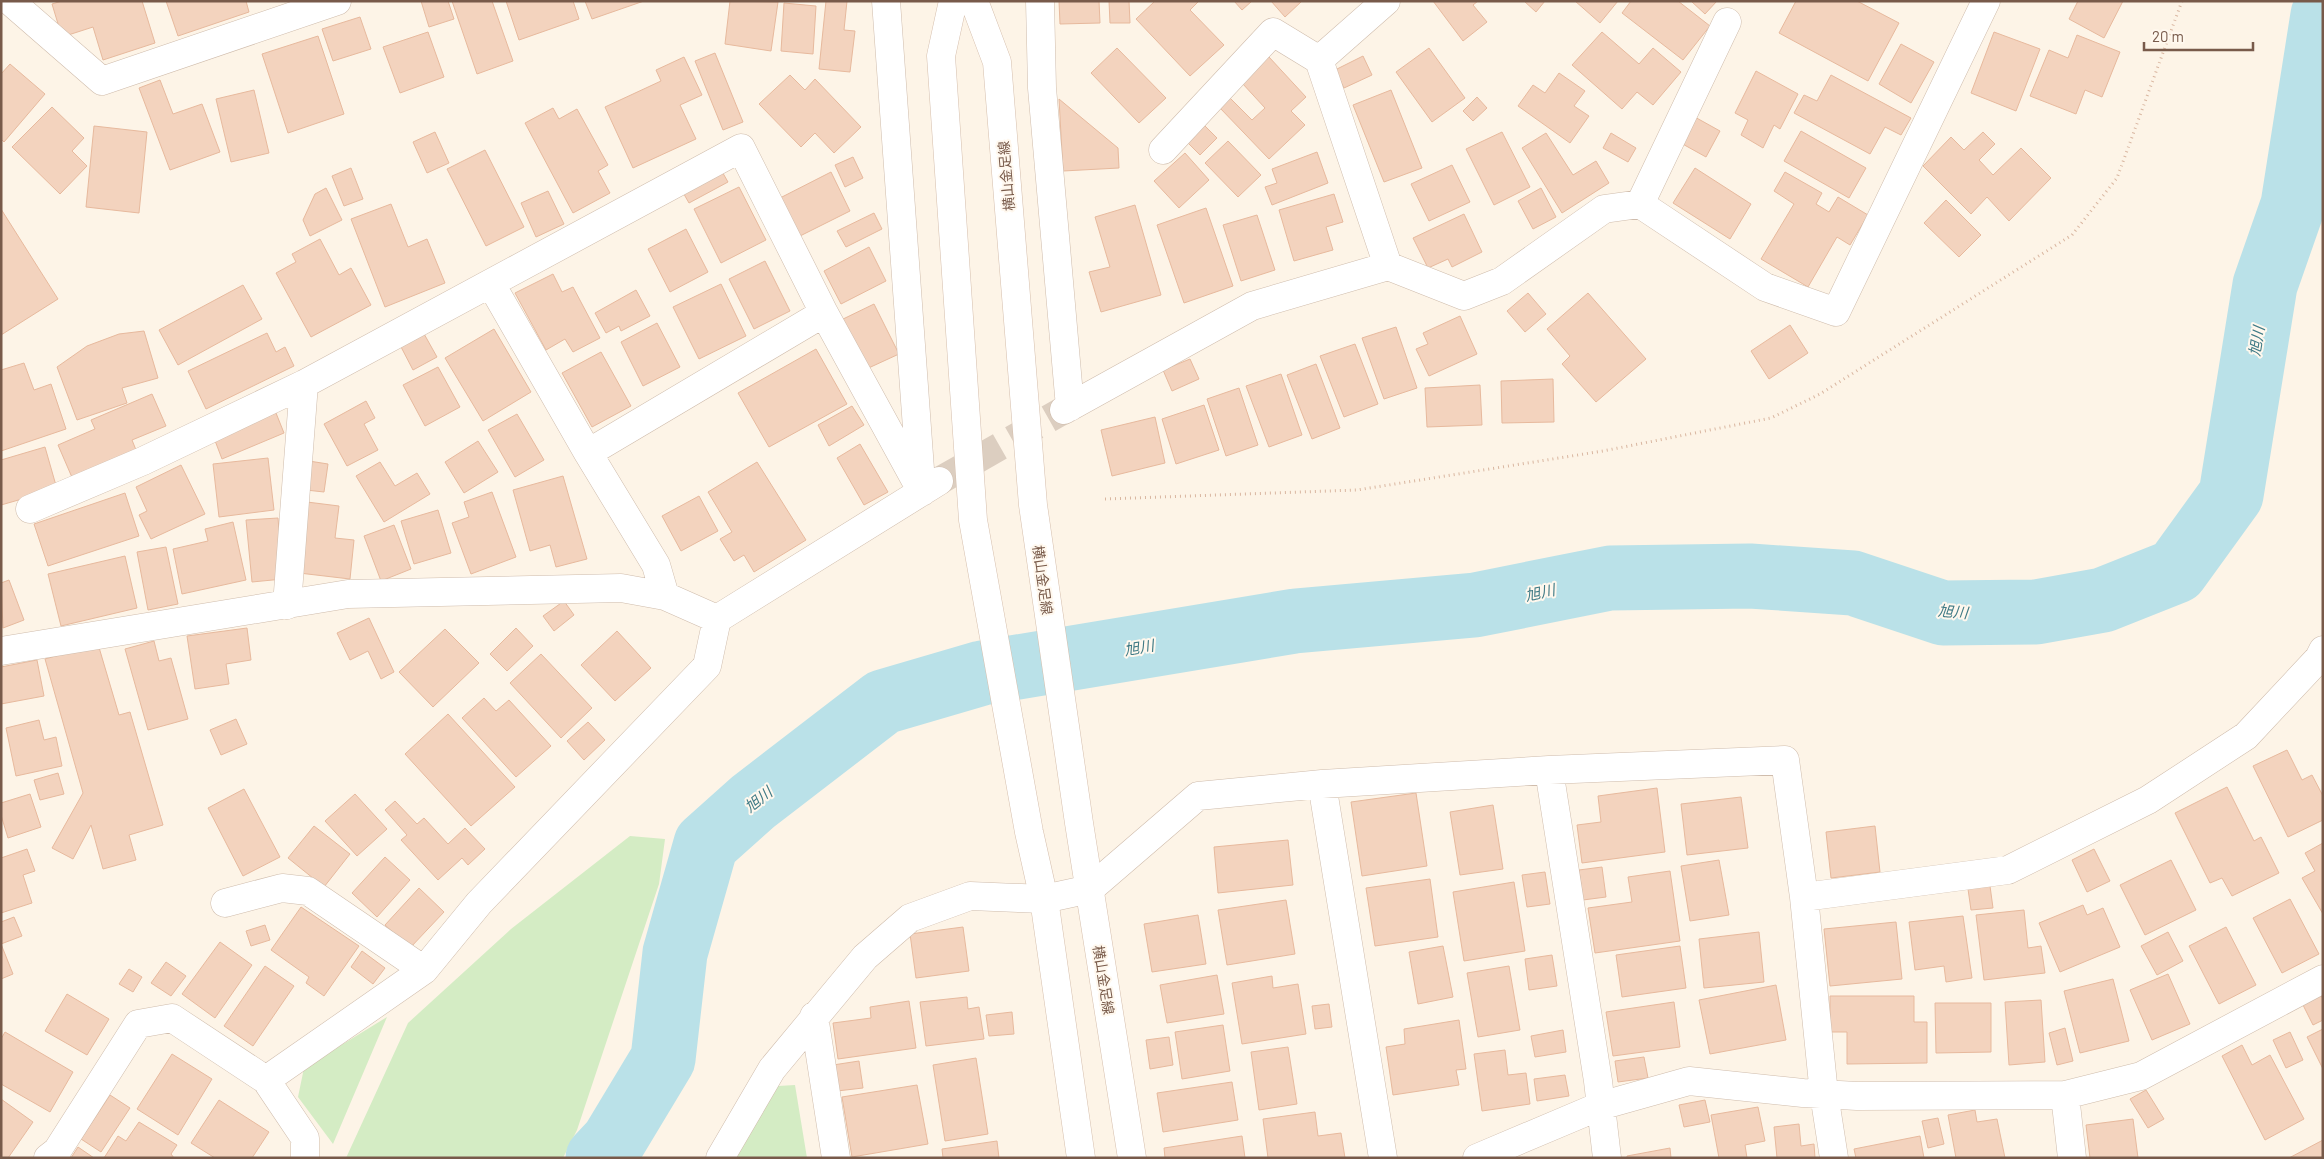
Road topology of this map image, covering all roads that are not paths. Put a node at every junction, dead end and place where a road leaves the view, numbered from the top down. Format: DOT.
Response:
graph roads {
  1 [pos="10,1"];
  2 [pos="337,1"];
  3 [pos="886,1"];
  4 [pos="953,1"];
  5 [pos="974,1"];
  6 [pos="1040,1"];
  7 [pos="1386,1"];
  8 [pos="1986,1"];
  9 [pos="1727,22"];
  10 [pos="1320,60"];
  11 [pos="1163,150"];
  12 [pos="1640,204"];
  13 [pos="1388,266"];
  14 [pos="491,284"];
  15 [pos="824,313"];
  16 [pos="304,384"];
  17 [pos="588,453"];
  18 [pos="930,487"];
  19 [pos="30,510"];
  20 [pos="665,596"];
  21 [pos="287,605"];
  22 [pos="717,619"];
  23 [pos="1,651"];
  24 [pos="2321,658"];
  25 [pos="1549,770"];
  26 [pos="1322,784"];
  27 [pos="1090,889"];
  28 [pos="1804,897"];
  29 [pos="1044,899"];
  30 [pos="225,903"];
  31 [pos="424,970"];
  32 [pos="2323,979"];
  33 [pos="814,1016"];
  34 [pos="266,1080"];
  35 [pos="1824,1094"];
  36 [pos="2065,1095"];
  37 [pos="1600,1106"];
  38 [pos="48,1158"];
  39 [pos="305,1158"];
  40 [pos="720,1158"];
  41 [pos="836,1158"];
  42 [pos="1082,1158"];
  43 [pos="1132,1158"];
  44 [pos="1383,1158"];
  45 [pos="1477,1158"];
  46 [pos="1607,1158"];
  47 [pos="1834,1158"];
  48 [pos="2072,1158"];
  1 -- 2 [label="street"];
  3 -- 18 [label="street"];
  4 -- 29 [label="street"];
  5 -- 27 [label="street, 横山金足線"];
  6 -- 13 [label="street"];
  7 -- 10 [label="street"];
  8 -- 12 [label="street"];
  9 -- 12 [label="street"];
  10 -- 11 [label="street"];
  10 -- 13 [label="street"];
  12 -- 13 [label="street"];
  14 -- 15 [label="street"];
  14 -- 16 [label="street"];
  14 -- 17 [label="street"];
  15 -- 17 [label="street"];
  15 -- 18 [label="street"];
  16 -- 19 [label="street"];
  16 -- 21 [label="street"];
  17 -- 20 [label="street"];
  18 -- 22 [label="street"];
  20 -- 21 [label="street"];
  20 -- 22 [label="street"];
  21 -- 23 [label="street"];
  22 -- 31 [label="street"];
  24 -- 28 [label="street"];
  25 -- 26 [label="street"];
  25 -- 28 [label="street"];
  25 -- 37 [label="street"];
  26 -- 27 [label="street"];
  26 -- 44 [label="street"];
  27 -- 29 [label="street"];
  27 -- 43 [label="street, 横山金足線"];
  28 -- 35 [label="street"];
  29 -- 33 [label="street"];
  29 -- 42 [label="street"];
  30 -- 31 [label="street"];
  31 -- 34 [label="street"];
  32 -- 36 [label="street"];
  33 -- 40 [label="street"];
  33 -- 41 [label="street"];
  34 -- 38 [label="street"];
  34 -- 39 [label="street"];
  35 -- 36 [label="street"];
  35 -- 37 [label="street"];
  35 -- 47 [label="street"];
  36 -- 48 [label="street"];
  37 -- 45 [label="street"];
  37 -- 46 [label="street"];
}
